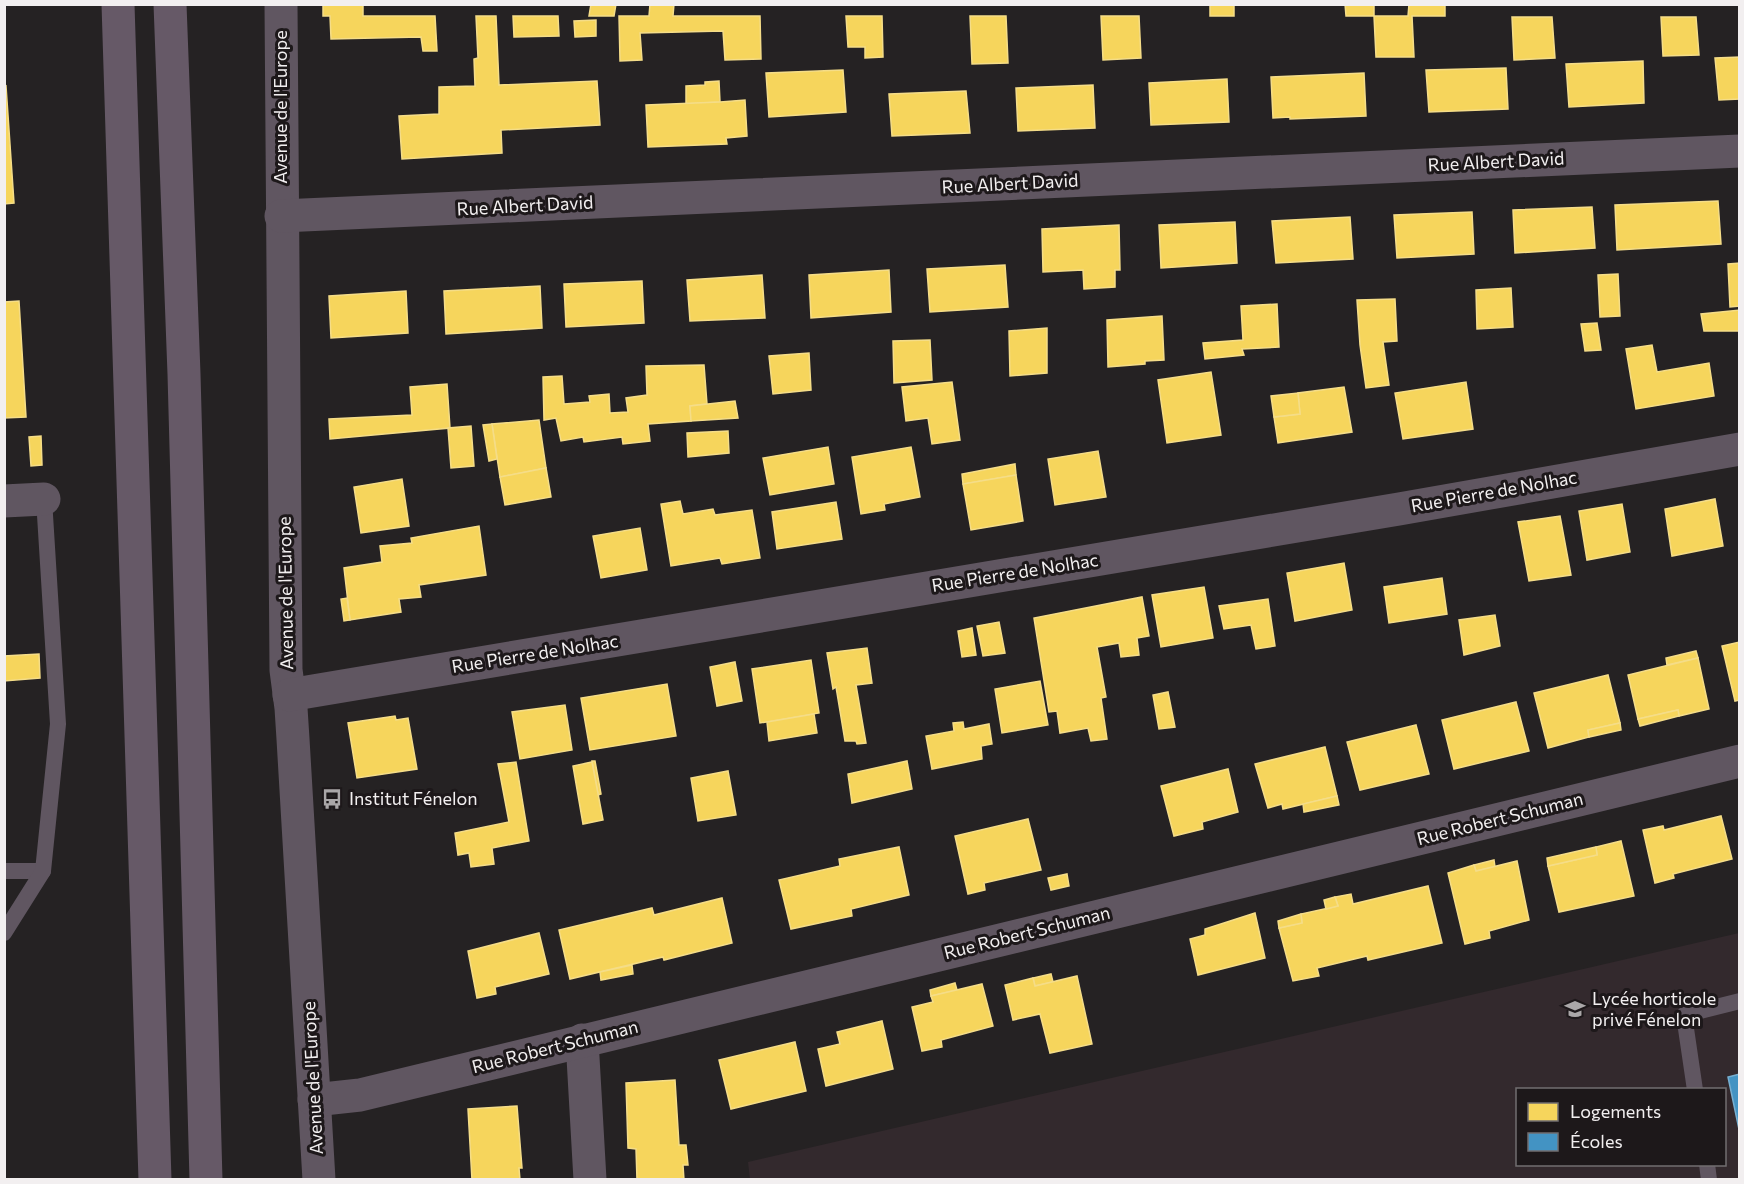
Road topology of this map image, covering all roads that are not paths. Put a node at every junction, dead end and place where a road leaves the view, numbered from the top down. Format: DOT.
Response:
graph roads {
  1 [pos="118,4"];
  2 [pos="170,4"];
  3 [pos="281,4"];
  4 [pos="1740,151"];
  5 [pos="281,216"];
  6 [pos="1740,449"];
  7 [pos="44,499"];
  8 [pos="4,501"];
  9 [pos="289,695"];
  10 [pos="1740,761"];
  11 [pos="4,871"];
  12 [pos="43,872"];
  13 [pos="4,933"];
  14 [pos="1740,1001"];
  15 [pos="582,1040"];
  16 [pos="1695,1088"];
  17 [pos="314,1100"];
  18 [pos="155,1179"];
  19 [pos="206,1179"];
  20 [pos="319,1179"];
  21 [pos="590,1179"];
  1 -- 18 [label="highway"];
  2 -- 19 [label="highway"];
  3 -- 5 [label="street, Avenue de l'Europe"];
  4 -- 5 [label="street, Rue Albert David"];
  5 -- 9 [label="street, Avenue de l'Europe"];
  6 -- 9 [label="street, Rue Pierre de Nolhac"];
  7 -- 8 [label="street"];
  7 -- 12 [label="lane"];
  9 -- 17 [label="street, Avenue de l'Europe"];
  10 -- 15 [label="street, Rue Robert Schuman"];
  11 -- 12 [label="lane"];
  12 -- 13 [label="lane"];
  14 -- 16 [label="lane"];
  15 -- 17 [label="street, Rue Robert Schuman"];
  15 -- 21 [label="street"];
  17 -- 20 [label="street, Avenue de l'Europe"];
}
